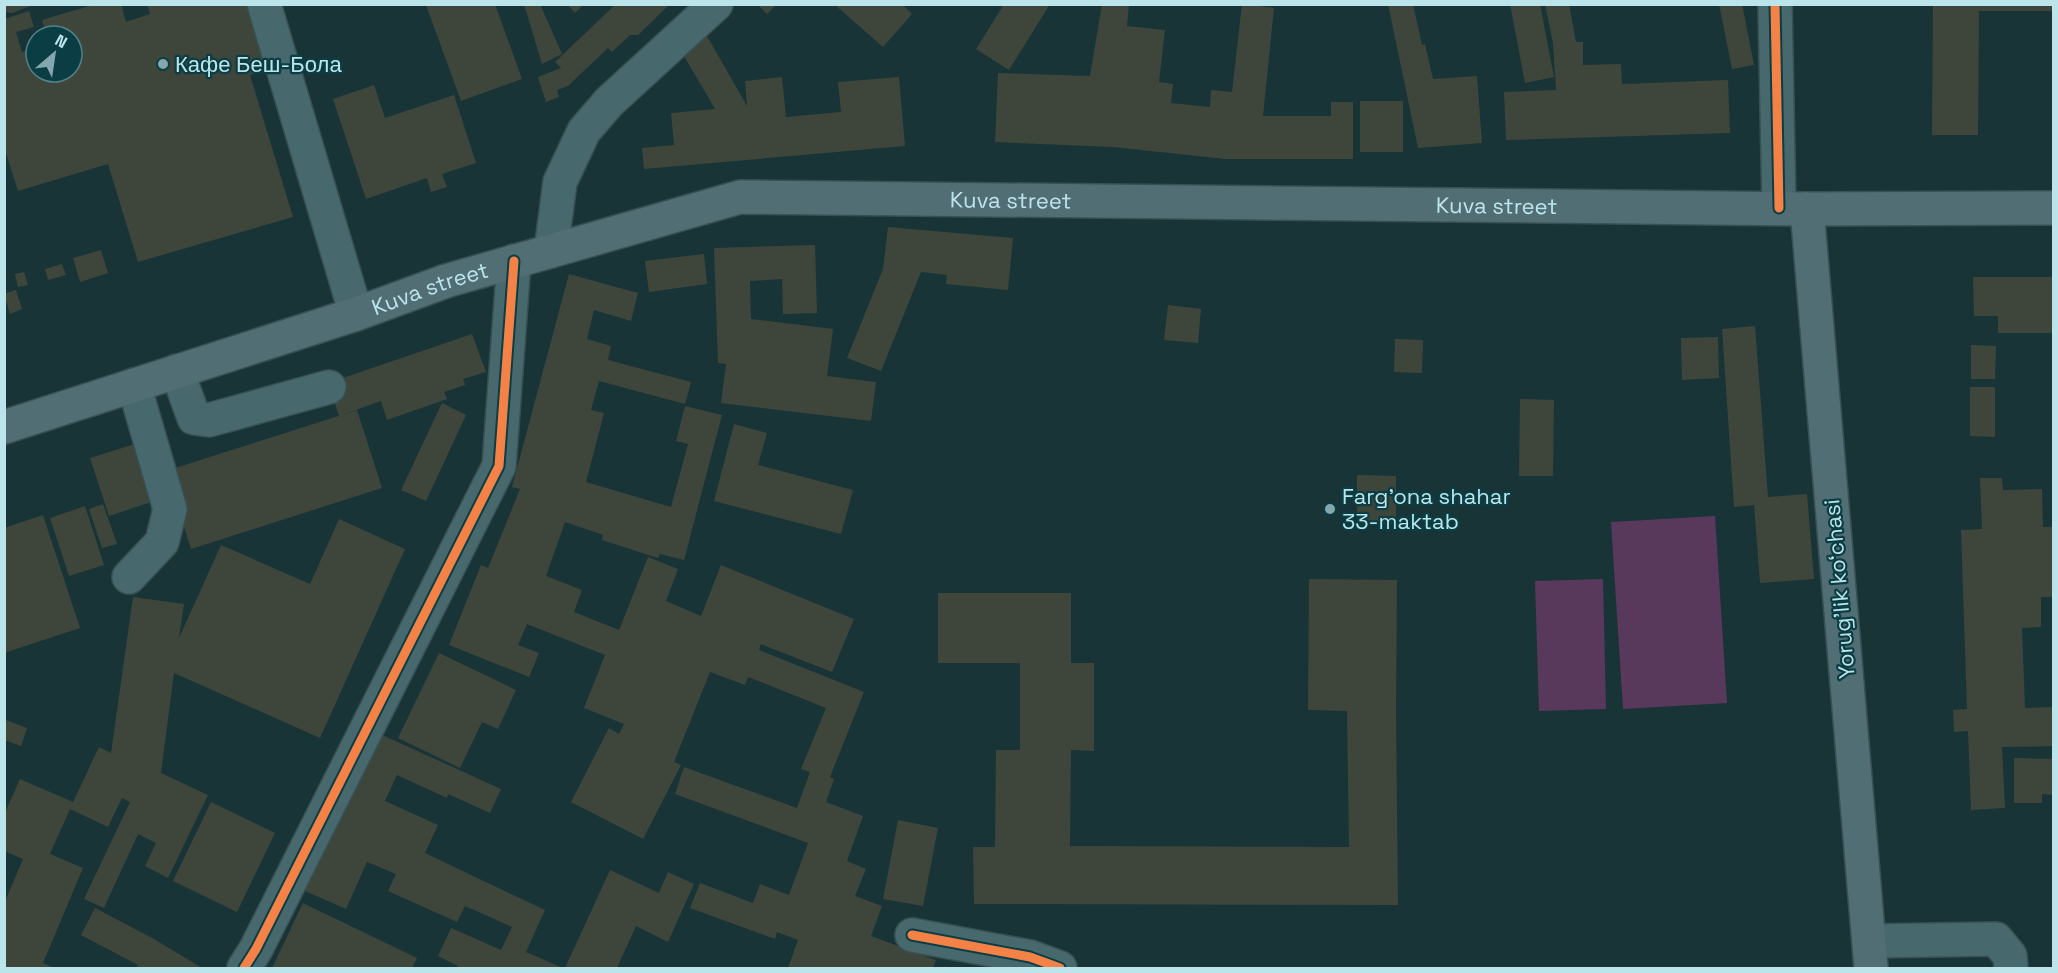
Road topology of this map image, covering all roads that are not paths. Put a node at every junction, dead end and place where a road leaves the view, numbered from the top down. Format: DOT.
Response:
graph roads {
  1 [pos="264,4"];
  2 [pos="716,4"];
  3 [pos="1774,4"];
  4 [pos="1793,208"];
  5 [pos="2054,208"];
  6 [pos="551,251"];
  7 [pos="514,261"];
  8 [pos="356,314"];
  9 [pos="177,371"];
  10 [pos="135,385"];
  11 [pos="328,387"];
  12 [pos="4,427"];
  13 [pos="129,577"];
  14 [pos="912,935"];
  15 [pos="1870,955"];
  16 [pos="244,969"];
  17 [pos="1060,969"];
  18 [pos="2012,969"];
  1 -- 8 [label="street"];
  2 -- 6 [label="street"];
  3 -- 4 [label="street"];
  4 -- 5 [label="main road, Kuva street"];
  4 -- 6 [label="main road, Kuva street"];
  4 -- 15 [label="main road, Yorug'lik koʻchasi"];
  6 -- 7 [label="main road, Kuva street"];
  7 -- 8 [label="main road, Kuva street"];
  7 -- 16 [label="street"];
  8 -- 9 [label="main road, Kuva street"];
  9 -- 10 [label="main road, Kuva street"];
  9 -- 11 [label="street"];
  10 -- 12 [label="main road, Kuva street"];
  10 -- 13 [label="street"];
  14 -- 17 [label="street"];
  15 -- 18 [label="street"];
}
